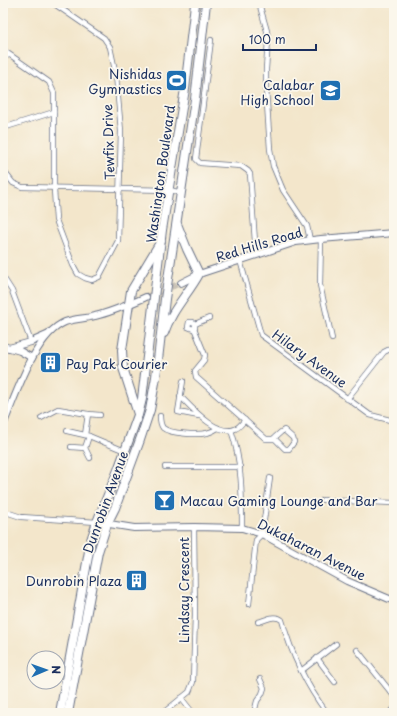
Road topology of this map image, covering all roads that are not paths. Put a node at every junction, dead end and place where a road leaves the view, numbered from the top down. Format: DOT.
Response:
graph roads {
  1 [pos="52,3"];
  2 [pos="195,3"];
  3 [pos="259,3"];
  4 [pos="206,7"];
  5 [pos="211,40"];
  6 [pos="3,50"];
  7 [pos="9,55"];
  8 [pos="3,57"];
  9 [pos="54,112"];
  10 [pos="3,128"];
  11 [pos="3,170"];
  12 [pos="54,188"];
  13 [pos="120,190"];
  14 [pos="170,190"];
  15 [pos="181,193"];
  16 [pos="176,222"];
  17 [pos="394,233"];
  18 [pos="162,239"];
  19 [pos="321,239"];
  20 [pos="310,240"];
  21 [pos="256,255"];
  22 [pos="240,260"];
  23 [pos="199,274"];
  24 [pos="3,277"];
  25 [pos="181,283"];
  26 [pos="150,299"];
  27 [pos="165,299"];
  28 [pos="129,305"];
  29 [pos="209,318"];
  30 [pos="49,334"];
  31 [pos="332,339"];
  32 [pos="31,342"];
  33 [pos="6,347"];
  34 [pos="40,347"];
  35 [pos="159,347"];
  36 [pos="394,347"];
  37 [pos="25,354"];
  38 [pos="32,358"];
  39 [pos="183,381"];
  40 [pos="180,396"];
  41 [pos="348,399"];
  42 [pos="88,414"];
  43 [pos="100,415"];
  44 [pos="138,415"];
  45 [pos="160,416"];
  46 [pos="199,416"];
  47 [pos="40,418"];
  48 [pos="245,420"];
  49 [pos="394,421"];
  50 [pos="3,425"];
  51 [pos="218,428"];
  52 [pos="231,430"];
  53 [pos="68,431"];
  54 [pos="87,436"];
  55 [pos="274,438"];
  56 [pos="71,447"];
  57 [pos="85,448"];
  58 [pos="124,451"];
  59 [pos="90,458"];
  60 [pos="165,467"];
  61 [pos="240,467"];
  62 [pos="270,478"];
  63 [pos="323,500"];
  64 [pos="394,503"];
  65 [pos="3,511"];
  66 [pos="97,522"];
  67 [pos="107,524"];
  68 [pos="194,527"];
  69 [pos="242,528"];
  70 [pos="262,534"];
  71 [pos="394,601"];
  72 [pos="249,604"];
  73 [pos="258,622"];
  74 [pos="336,644"];
  75 [pos="357,650"];
  76 [pos="317,658"];
  77 [pos="301,671"];
  78 [pos="260,679"];
  79 [pos="335,682"];
  80 [pos="394,696"];
  81 [pos="181,698"];
  82 [pos="394,709"];
  83 [pos="60,713"];
  84 [pos="68,713"];
  85 [pos="163,713"];
  86 [pos="193,713"];
  87 [pos="254,713"];
  88 [pos="327,713"];
  89 [pos="389,713"];
  1 -- 13 [label="street, Tewfix Drive"];
  2 -- 4 [label="street"];
  2 -- 14 [label="highway, Washington Boulevard"];
  3 -- 20 [label="street"];
  4 -- 15 [label="highway, Washington Boulevard"];
  5 -- 21 [label="street"];
  6 -- 7 [label="street, Tewfix Drive"];
  7 -- 8 [label="street"];
  7 -- 9 [label="street, Tewfix Drive"];
  9 -- 10 [label="street"];
  9 -- 12 [label="street, Tewfix Drive"];
  11 -- 12 [label="street"];
  12 -- 13 [label="street"];
  12 -- 13 [label="street, Tewfix Drive"];
  13 -- 14 [label="street"];
  14 -- 15 [label="street"];
  14 -- 18 [label="highway, Washington Boulevard"];
  15 -- 16 [label="highway, Washington Boulevard"];
  16 -- 23 [label="highway"];
  16 -- 27 [label="highway, Washington Boulevard"];
  17 -- 19 [label="main road, Red Hills Road"];
  18 -- 26 [label="highway, Washington Boulevard"];
  18 -- 28 [label="highway"];
  19 -- 20 [label="main road, Red Hills Road"];
  19 -- 31 [label="street"];
  20 -- 21 [label="main road, Red Hills Road"];
  21 -- 22 [label="main road, Red Hills Road"];
  22 -- 23 [label="main road, Red Hills Road"];
  22 -- 41 [label="street, Hilary Avenue"];
  23 -- 25 [label="main road, Red Hills Road"];
  23 -- 35 [label="highway"];
  24 -- 32 [label="street"];
  26 -- 28 [label="main road"];
  26 -- 44 [label="highway, Dunrobin Avenue"];
  27 -- 35 [label="highway, Dunrobin Avenue"];
  28 -- 30 [label="main road"];
  28 -- 44 [label="highway"];
  29 -- 48 [label="street"];
  30 -- 32 [label="main road"];
  30 -- 34 [label="main road"];
  32 -- 33 [label="main road"];
  32 -- 34 [label="main road"];
  32 -- 37 [label="main road"];
  33 -- 37 [label="main road"];
  34 -- 38 [label="main road"];
  35 -- 67 [label="highway, Dunrobin Avenue"];
  36 -- 41 [label="street"];
  37 -- 38 [label="main road"];
  38 -- 50 [label="main road"];
  39 -- 40 [label="street"];
  40 -- 46 [label="street"];
  40 -- 46 [label="street"];
  41 -- 49 [label="street, Hilary Avenue"];
  42 -- 43 [label="street"];
  42 -- 47 [label="street"];
  42 -- 54 [label="street"];
  44 -- 58 [label="highway, Dunrobin Avenue"];
  45 -- 51 [label="street"];
  46 -- 51 [label="street"];
  48 -- 52 [label="street"];
  48 -- 55 [label="street"];
  51 -- 52 [label="street"];
  52 -- 61 [label="street"];
  53 -- 54 [label="street"];
  54 -- 57 [label="street"];
  54 -- 58 [label="street"];
  55 -- 55 [label="street"];
  56 -- 57 [label="street"];
  57 -- 59 [label="street"];
  58 -- 66 [label="highway, Dunrobin Avenue"];
  60 -- 61 [label="street"];
  61 -- 69 [label="street"];
  62 -- 70 [label="street"];
  63 -- 64 [label="street"];
  65 -- 66 [label="street"];
  66 -- 67 [label="main road, Lindsay Crescent"];
  66 -- 83 [label="highway, Dunrobin Avenue"];
  67 -- 68 [label="main road, Lindsay Crescent"];
  67 -- 84 [label="highway, Dunrobin Avenue"];
  68 -- 69 [label="main road, Dukaharan Avenue"];
  68 -- 81 [label="street, Lindsay Crescent"];
  69 -- 70 [label="main road, Dukaharan Avenue"];
  70 -- 71 [label="main road, Dukaharan Avenue"];
  70 -- 72 [label="street"];
  73 -- 77 [label="street"];
  74 -- 76 [label="street"];
  75 -- 80 [label="street"];
  76 -- 77 [label="street"];
  76 -- 79 [label="street"];
  77 -- 88 [label="street"];
  78 -- 87 [label="street"];
  81 -- 85 [label="street, Lindsay Crescent"];
  81 -- 86 [label="street"];
  82 -- 89 [label="street"];
}
